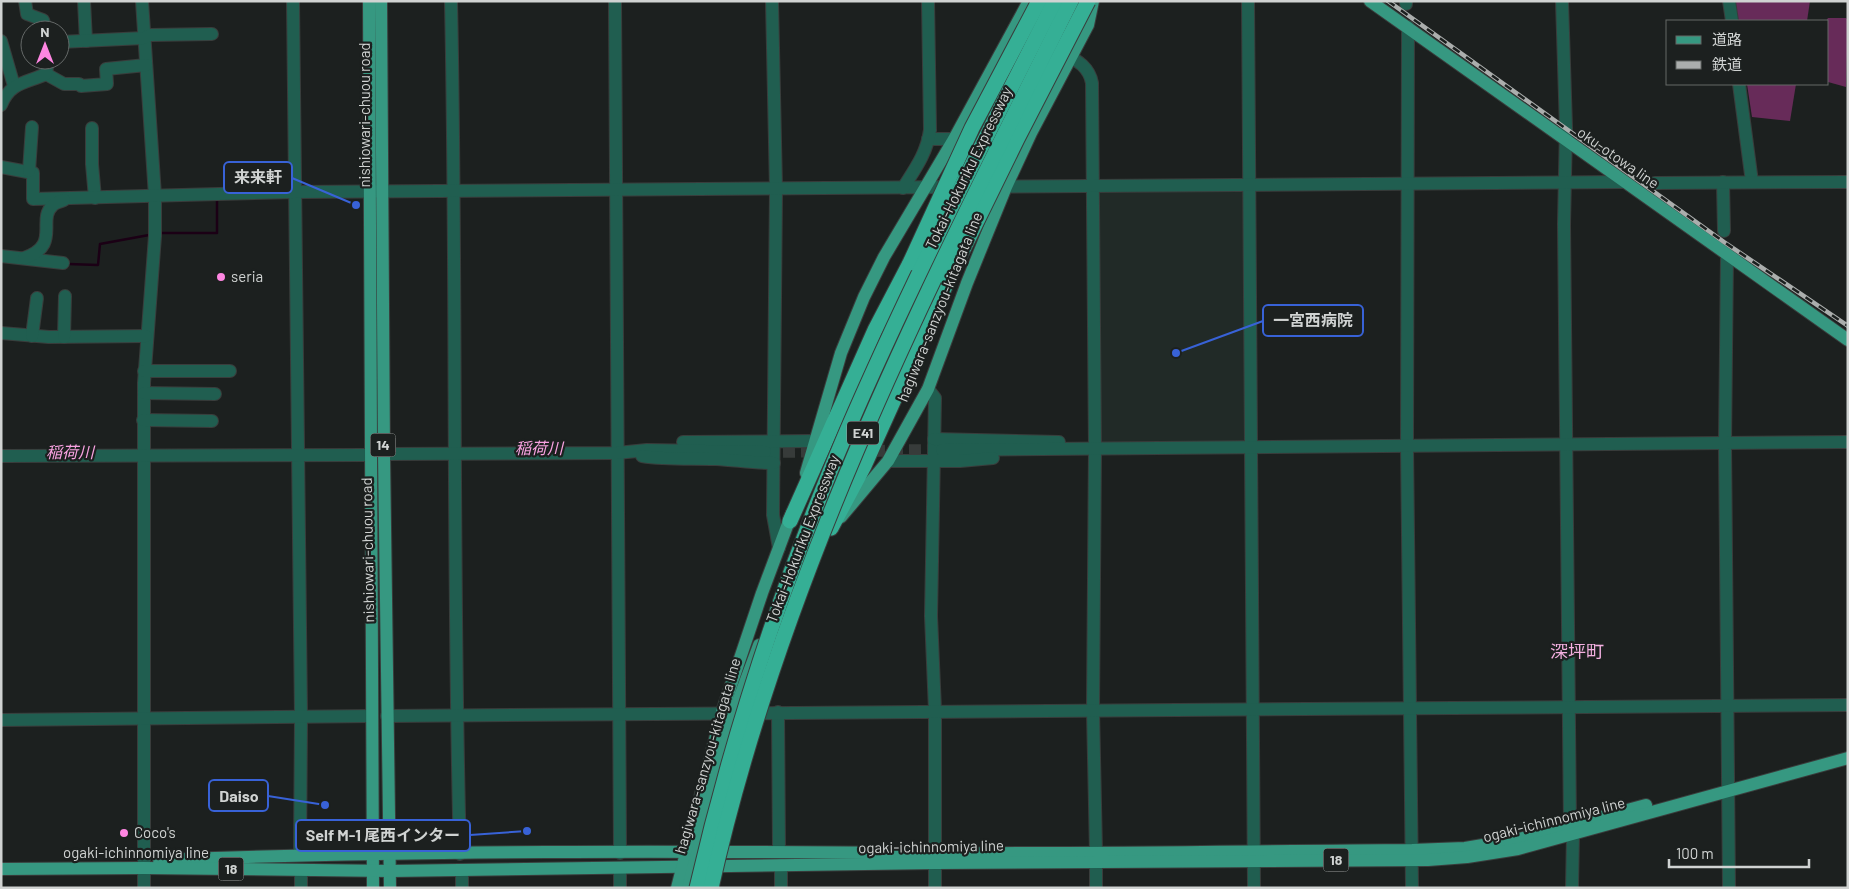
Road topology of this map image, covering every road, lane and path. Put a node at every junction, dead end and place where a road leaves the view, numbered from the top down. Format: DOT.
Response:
graph roads {
  1 [pos="25,1"];
  2 [pos="84,1"];
  3 [pos="142,1"];
  4 [pos="293,1"];
  5 [pos="369,1"];
  6 [pos="381,1"];
  7 [pos="451,1"];
  8 [pos="615,1"];
  9 [pos="772,1"];
  10 [pos="928,1"];
  11 [pos="1029,1"];
  12 [pos="1039,1"];
  13 [pos="1055,1"];
  14 [pos="1071,1"];
  15 [pos="1088,1"];
  16 [pos="1093,1"];
  17 [pos="1248,1"];
  18 [pos="1370,1"];
  19 [pos="1562,1"];
  20 [pos="1730,1"];
  21 [pos="43,20"];
  22 [pos="1732,20"];
  23 [pos="1013,27"];
  24 [pos="1408,28"];
  25 [pos="212,34"];
  26 [pos="144,38"];
  27 [pos="1,41"];
  28 [pos="86,41"];
  29 [pos="70,42"];
  30 [pos="1071,57"];
  31 [pos="146,65"];
  32 [pos="47,70"];
  33 [pos="46,74"];
  34 [pos="1739,85"];
  35 [pos="14,86"];
  36 [pos="1,105"];
  37 [pos="32,127"];
  38 [pos="92,128"];
  39 [pos="928,139"];
  40 [pos="954,140"];
  41 [pos="1566,142"];
  42 [pos="1,167"];
  43 [pos="28,171"];
  44 [pos="1624,182"];
  45 [pos="1723,182"];
  46 [pos="1752,182"];
  47 [pos="1848,182"];
  48 [pos="1655,183"];
  49 [pos="1408,184"];
  50 [pos="1565,184"];
  51 [pos="1250,185"];
  52 [pos="1006,187"];
  53 [pos="1092,187"];
  54 [pos="902,188"];
  55 [pos="925,188"];
  56 [pos="776,189"];
  57 [pos="615,190"];
  58 [pos="375,191"];
  59 [pos="455,191"];
  60 [pos="294,192"];
  61 [pos="155,196"];
  62 [pos="95,198"];
  63 [pos="66,199"];
  64 [pos="1724,231"];
  65 [pos="1727,254"];
  66 [pos="1,256"];
  67 [pos="24,258"];
  68 [pos="63,263"];
  69 [pos="65,296"];
  70 [pos="37,298"];
  71 [pos="1,333"];
  72 [pos="32,336"];
  73 [pos="146,336"];
  74 [pos="64,337"];
  75 [pos="1848,340"];
  76 [pos="144,371"];
  77 [pos="230,371"];
  78 [pos="928,388"];
  79 [pos="144,393"];
  80 [pos="215,394"];
  81 [pos="143,420"];
  82 [pos="212,421"];
  83 [pos="934,439"];
  84 [pos="815,441"];
  85 [pos="774,442"];
  86 [pos="1848,442"];
  87 [pos="1566,444"];
  88 [pos="1725,444"];
  89 [pos="1407,446"];
  90 [pos="1095,448"];
  91 [pos="1252,448"];
  92 [pos="942,450"];
  93 [pos="765,452"];
  94 [pos="617,453"];
  95 [pos="377,454"];
  96 [pos="455,454"];
  97 [pos="298,455"];
  98 [pos="1,456"];
  99 [pos="144,456"];
  100 [pos="888,461"];
  101 [pos="934,462"];
  102 [pos="774,463"];
  103 [pos="790,521"];
  104 [pos="831,528"];
  105 [pos="779,548"];
  106 [pos="1848,705"];
  107 [pos="1569,707"];
  108 [pos="1728,707"];
  109 [pos="1410,708"];
  110 [pos="935,710"];
  111 [pos="1093,710"];
  112 [pos="1252,710"];
  113 [pos="728,712"];
  114 [pos="778,712"];
  115 [pos="618,713"];
  116 [pos="372,716"];
  117 [pos="387,716"];
  118 [pos="456,716"];
  119 [pos="300,717"];
  120 [pos="144,719"];
  121 [pos="1,720"];
  122 [pos="1848,749"];
  123 [pos="1848,758"];
  124 [pos="1728,786"];
  125 [pos="1571,830"];
  126 [pos="779,850"];
  127 [pos="691,852"];
  128 [pos="620,853"];
  129 [pos="300,854"];
  130 [pos="460,854"];
  131 [pos="1412,854"];
  132 [pos="372,855"];
  133 [pos="389,855"];
  134 [pos="1254,856"];
  135 [pos="1096,857"];
  136 [pos="935,858"];
  137 [pos="1,862"];
  138 [pos="144,864"];
  139 [pos="781,865"];
  140 [pos="687,868"];
  141 [pos="1,869"];
  142 [pos="620,869"];
  143 [pos="462,870"];
  144 [pos="301,871"];
  145 [pos="372,871"];
  146 [pos="390,871"];
  147 [pos="144,888"];
  148 [pos="301,888"];
  149 [pos="373,888"];
  150 [pos="390,888"];
  151 [pos="462,888"];
  152 [pos="620,888"];
  153 [pos="677,888"];
  154 [pos="688,888"];
  155 [pos="697,888"];
  156 [pos="711,888"];
  157 [pos="781,888"];
  158 [pos="935,888"];
  159 [pos="1096,888"];
  160 [pos="1254,888"];
  161 [pos="1412,888"];
  162 [pos="1572,888"];
  163 [pos="1729,888"];
  1 -- 21 [label="street"];
  2 -- 28 [label="street"];
  3 -- 26 [label="street"];
  4 -- 60 [label="street"];
  5 -- 58 [label="main road, nishiowari-chuou road / 14"];
  6 -- 58 [label="main road, nishiowari-chuou road / 14"];
  7 -- 59 [label="street"];
  8 -- 57 [label="street"];
  9 -- 56 [label="street"];
  10 -- 39 [label="street"];
  11 -- 23 [label="main road, hagiwara-sanzyou-kitagata line"];
  12 -- 103 [label="highway, bridge"];
  13 -- 155 [label="highway, Tokai-Hokuriku Expressway / E41, bridge"];
  14 -- 156 [label="highway, Tokai-Hokuriku Expressway / E41, bridge"];
  15 -- 104 [label="highway, bridge"];
  16 -- 30 [label="main road, hagiwara-sanzyou-kitagata line"];
  17 -- 51 [label="street"];
  18 -- 24 [label="main road, oku-otowa line"];
  19 -- 41 [label="street"];
  20 -- 22 [label="street"];
  23 -- 30 [label="street"];
  23 -- 40 [label="main road, hagiwara-sanzyou-kitagata line"];
  24 -- 41 [label="main road, oku-otowa line"];
  24 -- 49 [label="street"];
  25 -- 26 [label="street"];
  26 -- 28 [label="street"];
  26 -- 31 [label="street"];
  27 -- 35 [label="street"];
  28 -- 29 [label="street"];
  30 -- 52 [label="main road, hagiwara-sanzyou-kitagata line"];
  30 -- 53 [label="street"];
  31 -- 33 [label="street"];
  31 -- 61 [label="street"];
  32 -- 33 [label="street"];
  33 -- 35 [label="street"];
  34 -- 46 [label="street"];
  35 -- 36 [label="street"];
  37 -- 43 [label="street"];
  38 -- 62 [label="street"];
  39 -- 40 [label="street"];
  39 -- 54 [label="street"];
  40 -- 55 [label="main road, hagiwara-sanzyou-kitagata line"];
  41 -- 44 [label="main road, oku-otowa line"];
  41 -- 50 [label="street"];
  42 -- 43 [label="street"];
  43 -- 63 [label="street"];
  44 -- 50 [label="street"];
  44 -- 65 [label="main road, oku-otowa line"];
  45 -- 46 [label="street"];
  45 -- 48 [label="street"];
  45 -- 64 [label="street"];
  46 -- 47 [label="street"];
  49 -- 50 [label="street"];
  49 -- 51 [label="street"];
  49 -- 89 [label="street"];
  50 -- 87 [label="street"];
  51 -- 53 [label="street"];
  51 -- 91 [label="street"];
  52 -- 53 [label="street"];
  52 -- 55 [label="street"];
  52 -- 78 [label="main road, hagiwara-sanzyou-kitagata line"];
  53 -- 90 [label="street"];
  54 -- 55 [label="street"];
  54 -- 56 [label="street"];
  55 -- 84 [label="main road, hagiwara-sanzyou-kitagata line"];
  56 -- 57 [label="street"];
  56 -- 85 [label="street"];
  57 -- 59 [label="street"];
  57 -- 94 [label="street"];
  58 -- 59 [label="street"];
  58 -- 60 [label="street"];
  58 -- 95 [label="main road, nishiowari-chuou road / 14"];
  59 -- 96 [label="street"];
  60 -- 61 [label="street"];
  60 -- 97 [label="street"];
  61 -- 62 [label="street"];
  61 -- 73 [label="street"];
  62 -- 63 [label="street"];
  63 -- 67 [label="street"];
  65 -- 75 [label="main road, oku-otowa line"];
  65 -- 88 [label="street"];
  66 -- 67 [label="street"];
  67 -- 68 [label="street"];
  69 -- 74 [label="street"];
  70 -- 72 [label="street"];
  71 -- 72 [label="street"];
  72 -- 74 [label="street"];
  73 -- 74 [label="street"];
  73 -- 76 [label="street"];
  76 -- 77 [label="street"];
  76 -- 79 [label="street"];
  78 -- 83 [label="street"];
  78 -- 100 [label="main road, hagiwara-sanzyou-kitagata line"];
  79 -- 80 [label="street"];
  79 -- 81 [label="street"];
  81 -- 82 [label="street"];
  81 -- 99 [label="street"];
  83 -- 90 [label="street"];
  83 -- 101 [label="street"];
  84 -- 85 [label="street"];
  84 -- 103 [label="main road, hagiwara-sanzyou-kitagata line"];
  85 -- 94 [label="street"];
  85 -- 102 [label="street"];
  86 -- 88 [label="street"];
  87 -- 88 [label="street"];
  87 -- 89 [label="street"];
  87 -- 107 [label="street"];
  88 -- 108 [label="street"];
  89 -- 91 [label="street"];
  89 -- 109 [label="street"];
  90 -- 91 [label="street"];
  90 -- 92 [label="street"];
  90 -- 101 [label="street"];
  90 -- 111 [label="street"];
  91 -- 112 [label="street"];
  93 -- 94 [label="street"];
  94 -- 96 [label="street"];
  94 -- 102 [label="street"];
  94 -- 115 [label="street"];
  95 -- 96 [label="street"];
  95 -- 97 [label="street"];
  95 -- 116 [label="main road, nishiowari-chuou road / 14"];
  95 -- 117 [label="main road, nishiowari-chuou road / 14"];
  96 -- 118 [label="street"];
  97 -- 99 [label="street"];
  97 -- 119 [label="street"];
  98 -- 99 [label="street"];
  99 -- 120 [label="street"];
  100 -- 101 [label="street"];
  100 -- 104 [label="main road, hagiwara-sanzyou-kitagata line"];
  101 -- 110 [label="street"];
  102 -- 105 [label="street"];
  103 -- 105 [label="main road, hagiwara-sanzyou-kitagata line"];
  104 -- 113 [label="main road, hagiwara-sanzyou-kitagata line"];
  105 -- 113 [label="main road, hagiwara-sanzyou-kitagata line"];
  106 -- 108 [label="street"];
  107 -- 108 [label="street"];
  107 -- 109 [label="street"];
  107 -- 125 [label="street"];
  108 -- 124 [label="street"];
  109 -- 112 [label="street"];
  109 -- 131 [label="street"];
  110 -- 111 [label="street"];
  110 -- 114 [label="street"];
  110 -- 136 [label="street"];
  111 -- 112 [label="street"];
  111 -- 135 [label="street"];
  112 -- 134 [label="street"];
  113 -- 114 [label="street"];
  113 -- 115 [label="street"];
  113 -- 127 [label="main road, hagiwara-sanzyou-kitagata line"];
  114 -- 126 [label="street"];
  115 -- 118 [label="street"];
  115 -- 128 [label="street"];
  116 -- 119 [label="street"];
  116 -- 132 [label="main road, nishiowari-chuou road / 14"];
  117 -- 118 [label="street"];
  117 -- 133 [label="main road, nishiowari-chuou road / 14"];
  118 -- 130 [label="street"];
  119 -- 120 [label="street"];
  119 -- 129 [label="street"];
  120 -- 121 [label="street"];
  120 -- 138 [label="street"];
  122 -- 124 [label="main road, ogaki-ichinnomiya line / 18"];
  123 -- 124 [label="main road, ogaki-ichinnomiya line / 18"];
  124 -- 125 [label="main road, ogaki-ichinnomiya line / 18"];
  124 -- 163 [label="street"];
  125 -- 131 [label="main road, ogaki-ichinnomiya line / 18"];
  125 -- 162 [label="street"];
  126 -- 127 [label="main road, ogaki-ichinnomiya line / 18"];
  126 -- 136 [label="main road, ogaki-ichinnomiya line / 18"];
  127 -- 128 [label="main road, ogaki-ichinnomiya line / 18"];
  127 -- 140 [label="main road, hagiwara-sanzyou-kitagata line"];
  128 -- 130 [label="main road, ogaki-ichinnomiya line / 18"];
  129 -- 132 [label="main road, ogaki-ichinnomiya line / 18"];
  129 -- 138 [label="main road, ogaki-ichinnomiya line / 18"];
  130 -- 133 [label="main road, ogaki-ichinnomiya line / 18"];
  131 -- 134 [label="main road, ogaki-ichinnomiya line / 18"];
  131 -- 161 [label="street"];
  132 -- 133 [label="main road, ogaki-ichinnomiya line / 18"];
  132 -- 145 [label="main road, nishiowari-chuou road / 14"];
  133 -- 146 [label="main road, nishiowari-chuou road / 14"];
  134 -- 135 [label="main road, ogaki-ichinnomiya line / 18"];
  134 -- 160 [label="street"];
  135 -- 136 [label="main road, ogaki-ichinnomiya line / 18"];
  135 -- 159 [label="street"];
  136 -- 139 [label="main road, ogaki-ichinnomiya line / 18"];
  136 -- 158 [label="street"];
  137 -- 138 [label="main road, ogaki-ichinnomiya line / 18"];
  138 -- 141 [label="main road, ogaki-ichinnomiya line / 18"];
  138 -- 144 [label="main road, ogaki-ichinnomiya line / 18"];
  138 -- 147 [label="street"];
  139 -- 140 [label="main road, ogaki-ichinnomiya line / 18"];
  139 -- 157 [label="street"];
  140 -- 142 [label="main road, ogaki-ichinnomiya line / 18"];
  140 -- 153 [label="main road, hagiwara-sanzyou-kitagata line"];
  140 -- 154 [label="main road, hagiwara-sanzyou-kitagata line"];
  142 -- 143 [label="main road, ogaki-ichinnomiya line / 18"];
  142 -- 152 [label="street"];
  143 -- 146 [label="main road, ogaki-ichinnomiya line / 18"];
  143 -- 151 [label="street"];
  144 -- 145 [label="main road, ogaki-ichinnomiya line / 18"];
  144 -- 148 [label="street"];
  145 -- 146 [label="main road, ogaki-ichinnomiya line / 18"];
  145 -- 149 [label="main road, nishiowari-chuou road / 14"];
  146 -- 150 [label="main road, nishiowari-chuou road / 14"];
}
